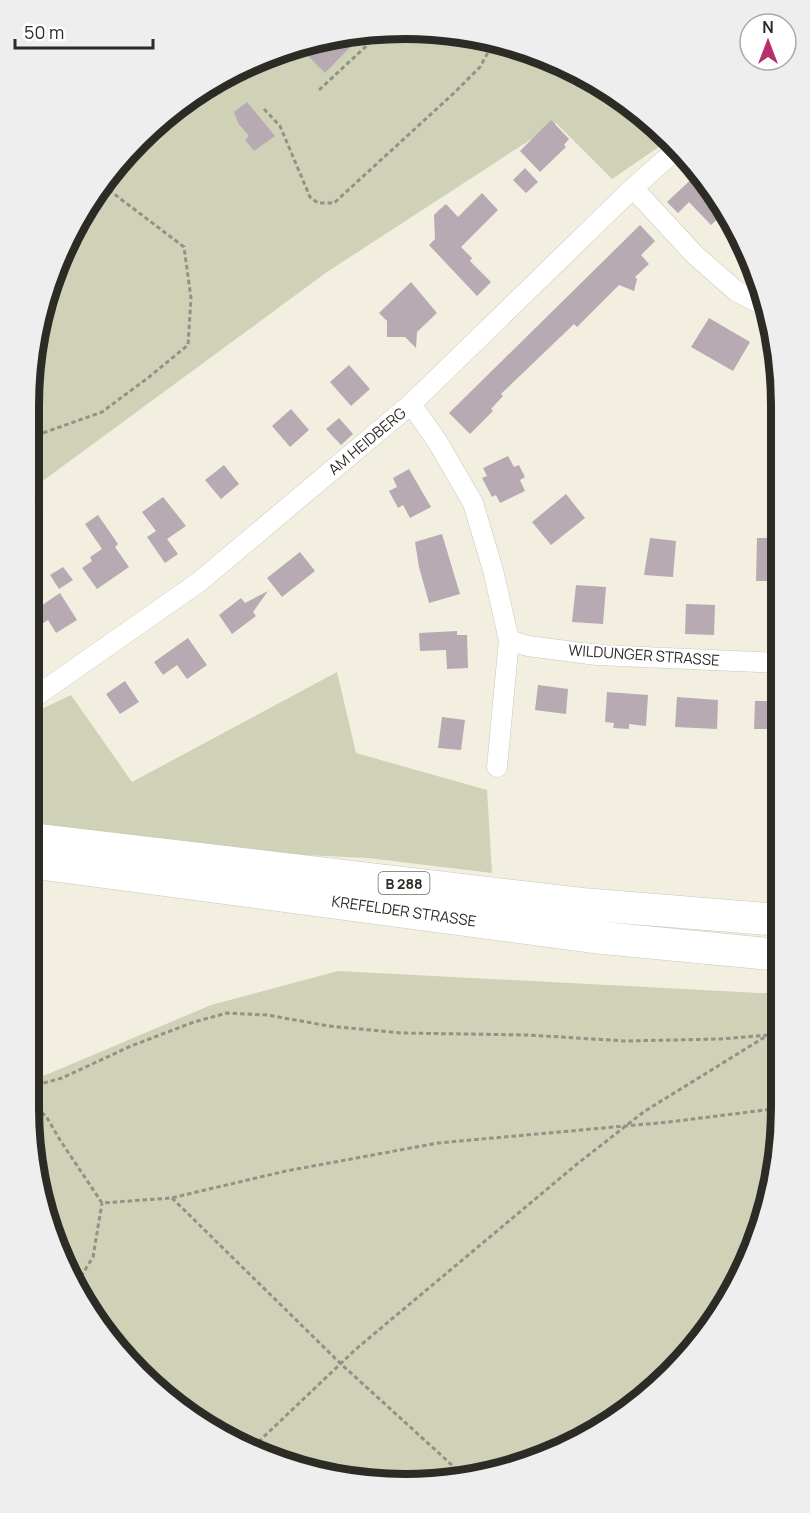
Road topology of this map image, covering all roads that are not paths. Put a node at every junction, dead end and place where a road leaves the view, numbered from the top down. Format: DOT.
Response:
graph roads {
  1 [pos="671,154"];
  2 [pos="633,188"];
  3 [pos="756,302"];
  4 [pos="411,404"];
  5 [pos="509,640"];
  6 [pos="771,663"];
  7 [pos="39,694"];
  8 [pos="498,767"];
  9 [pos="39,840"];
  10 [pos="39,863"];
  11 [pos="771,919"];
  12 [pos="771,954"];
  1 -- 2 [label="street, AM HEIDBERG"];
  2 -- 3 [label="street"];
  2 -- 4 [label="street, AM HEIDBERG"];
  4 -- 5 [label="street"];
  4 -- 7 [label="street, AM HEIDBERG"];
  5 -- 6 [label="street, WILDUNGER STRASSE"];
  5 -- 8 [label="street"];
  9 -- 11 [label="highway, KREFELDER STRASSE / B 288"];
  10 -- 12 [label="highway, KREFELDER STRASSE / B 288"];
}
